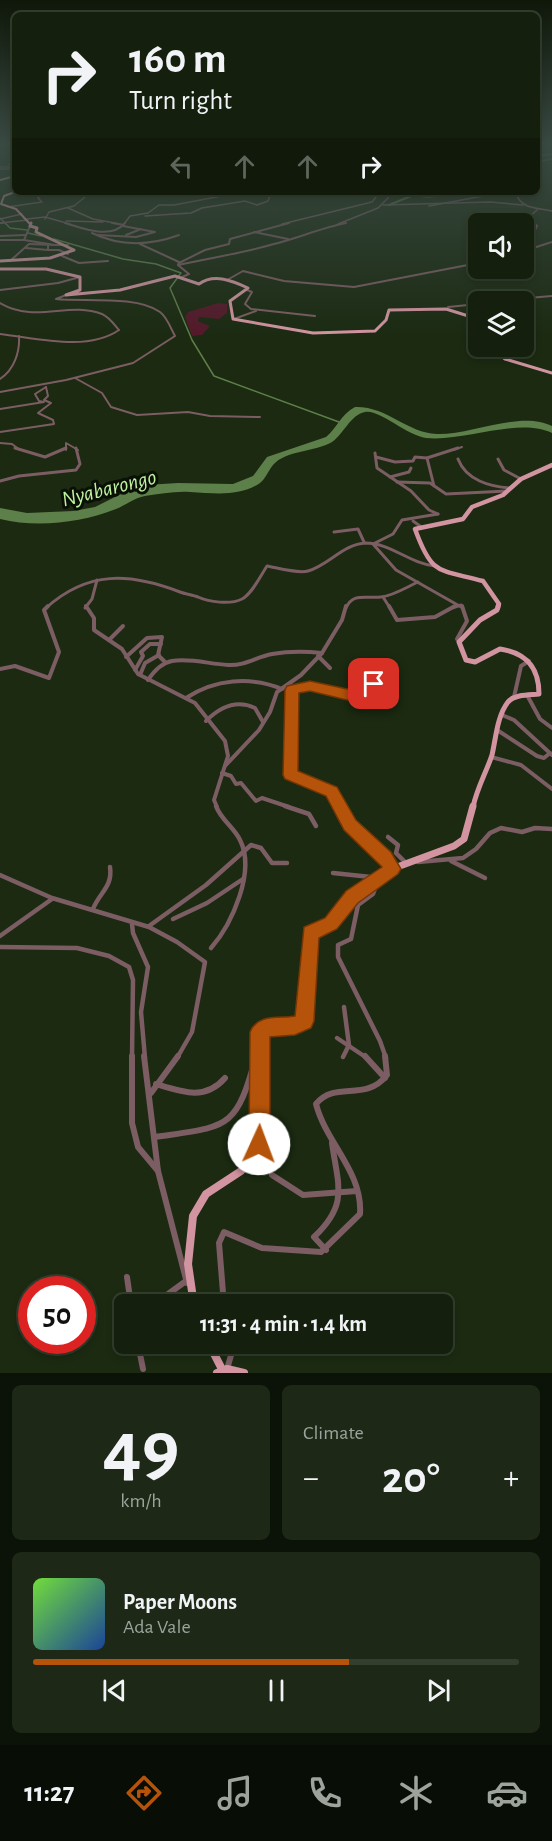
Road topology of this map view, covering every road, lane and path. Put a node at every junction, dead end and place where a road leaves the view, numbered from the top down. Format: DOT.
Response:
graph roads {
  1 [pos="10,208"];
  2 [pos="68,208"];
  3 [pos="155,208"];
  4 [pos="202,208"];
  5 [pos="347,208"];
  6 [pos="377,208"];
  7 [pos="532,208"];
  8 [pos="537,210"];
  9 [pos="552,211"];
  10 [pos="533,213"];
  11 [pos="22,214"];
  12 [pos="135,215"];
  13 [pos="0,219"];
  14 [pos="27,219"];
  15 [pos="45,219"];
  16 [pos="62,221"];
  17 [pos="104,222"];
  18 [pos="0,224"];
  19 [pos="124,225"];
  20 [pos="30,226"];
  21 [pos="141,229"];
  22 [pos="86,230"];
  23 [pos="254,231"];
  24 [pos="95,234"];
  25 [pos="0,235"];
  26 [pos="26,235"];
  27 [pos="122,235"];
  28 [pos="179,236"];
  29 [pos="290,239"];
  30 [pos="0,240"];
  31 [pos="24,240"];
  32 [pos="133,242"];
  33 [pos="552,242"];
  34 [pos="30,243"];
  35 [pos="55,245"];
  36 [pos="68,245"];
  37 [pos="48,246"];
  38 [pos="534,247"];
  39 [pos="26,248"];
  40 [pos="49,250"];
  41 [pos="68,254"];
  42 [pos="62,256"];
  43 [pos="0,261"];
  44 [pos="108,261"];
  45 [pos="10,262"];
  46 [pos="178,264"];
  47 [pos="468,265"];
  48 [pos="0,269"];
  49 [pos="80,277"];
  50 [pos="182,277"];
  51 [pos="227,280"];
  52 [pos="0,290"];
  53 [pos="247,290"];
  54 [pos="66,295"];
  55 [pos="552,296"];
  56 [pos="0,303"];
  57 [pos="448,307"];
  58 [pos="257,311"];
  59 [pos="468,315"];
  60 [pos="315,316"];
  61 [pos="234,319"];
  62 [pos="0,334"];
  63 [pos="19,336"];
  64 [pos="503,357"];
  65 [pos="552,373"];
  66 [pos="75,378"];
  67 [pos="0,379"];
  68 [pos="64,381"];
  69 [pos="46,387"];
  70 [pos="0,392"];
  71 [pos="0,410"];
  72 [pos="260,417"];
  73 [pos="0,432"];
  74 [pos="0,443"];
  75 [pos="462,447"];
  76 [pos="427,458"];
  77 [pos="458,459"];
  78 [pos="498,459"];
  79 [pos="552,465"];
  80 [pos="411,468"];
  81 [pos="390,477"];
  82 [pos="521,479"];
  83 [pos="0,481"];
  84 [pos="397,482"];
  85 [pos="435,486"];
  86 [pos="512,489"];
  87 [pos="409,520"];
  88 [pos="420,525"];
  89 [pos="334,532"];
  90 [pos="365,543"];
  91 [pos="373,544"];
  92 [pos="435,566"];
  93 [pos="97,580"];
  94 [pos="418,582"];
  95 [pos="382,597"];
  96 [pos="461,605"];
  97 [pos="123,626"];
  98 [pos="110,640"];
  99 [pos="459,641"];
  100 [pos="161,644"];
  101 [pos="159,655"];
  102 [pos="320,655"];
  103 [pos="126,657"];
  104 [pos="530,660"];
  105 [pos="165,662"];
  106 [pos="330,668"];
  107 [pos="0,669"];
  108 [pos="135,670"];
  109 [pos="140,675"];
  110 [pos="148,680"];
  111 [pos="374,684"];
  112 [pos="283,690"];
  113 [pos="351,695"];
  114 [pos="527,695"];
  115 [pos="514,697"];
  116 [pos="186,698"];
  117 [pos="365,699"];
  118 [pos="502,715"];
  119 [pos="206,721"];
  120 [pos="263,723"];
  121 [pos="552,728"];
  122 [pos="497,730"];
  123 [pos="551,754"];
  124 [pos="491,757"];
  125 [pos="224,767"];
  126 [pos="221,773"];
  127 [pos="552,789"];
  128 [pos="316,826"];
  129 [pos="552,829"];
  130 [pos="388,837"];
  131 [pos="244,849"];
  132 [pos="450,861"];
  133 [pos="416,862"];
  134 [pos="287,863"];
  135 [pos="407,864"];
  136 [pos="110,867"];
  137 [pos="392,869"];
  138 [pos="333,873"];
  139 [pos="0,875"];
  140 [pos="485,878"];
  141 [pos="243,879"];
  142 [pos="377,880"];
  143 [pos="52,898"];
  144 [pos="93,909"];
  145 [pos="173,919"];
  146 [pos="132,924"];
  147 [pos="149,927"];
  148 [pos="0,936"];
  149 [pos="0,947"];
  150 [pos="211,948"];
  151 [pos="344,1007"];
  152 [pos="337,1038"];
  153 [pos="349,1045"];
  154 [pos="258,1049"];
  155 [pos="343,1057"];
  156 [pos="225,1078"];
  157 [pos="386,1078"];
  158 [pos="156,1084"];
  159 [pos="150,1094"];
  160 [pos="155,1137"];
  161 [pos="332,1139"];
  162 [pos="158,1171"];
  163 [pos="272,1175"];
  164 [pos="357,1191"];
  165 [pos="342,1193"];
  166 [pos="326,1250"];
  167 [pos="127,1277"];
  168 [pos="186,1281"];
  169 [pos="189,1289"];
  170 [pos="129,1294"];
  171 [pos="168,1294"];
  172 [pos="191,1294"];
  173 [pos="223,1294"];
  174 [pos="140,1354"];
  175 [pos="214,1354"];
  176 [pos="231,1354"];
  177 [pos="143,1369"];
  178 [pos="223,1372"];
  179 [pos="244,1373"];
  1 -- 11 [label="main road"];
  2 -- 15 [label="street"];
  2 -- 17 [label="street"];
  3 -- 12 [label="street"];
  4 -- 12 [label="street"];
  5 -- 23 [label="street"];
  6 -- 29 [label="street"];
  7 -- 8 [label="street"];
  8 -- 9 [label="street"];
  8 -- 10 [label="street"];
  11 -- 13 [label="street"];
  11 -- 14 [label="main road"];
  12 -- 19 [label="street"];
  14 -- 15 [label="street"];
  14 -- 18 [label="street"];
  14 -- 20 [label="main road"];
  15 -- 16 [label="street"];
  16 -- 17 [label="street"];
  16 -- 22 [label="street"];
  17 -- 19 [label="street"];
  19 -- 21 [label="street"];
  19 -- 22 [label="street"];
  20 -- 26 [label="street"];
  20 -- 36 [label="main road"];
  21 -- 27 [label="street"];
  21 -- 27 [label="street"];
  22 -- 24 [label="street"];
  23 -- 29 [label="street"];
  23 -- 46 [label="street"];
  24 -- 27 [label="street"];
  24 -- 32 [label="street"];
  25 -- 26 [label="street"];
  26 -- 31 [label="street"];
  28 -- 32 [label="street"];
  29 -- 46 [label="street"];
  30 -- 31 [label="street"];
  31 -- 34 [label="street"];
  32 -- 46 [label="street"];
  33 -- 38 [label="street"];
  34 -- 35 [label="street"];
  34 -- 37 [label="street"];
  34 -- 39 [label="street"];
  35 -- 36 [label="street"];
  35 -- 37 [label="street"];
  36 -- 41 [label="main road"];
  37 -- 40 [label="street"];
  39 -- 40 [label="street"];
  39 -- 45 [label="street"];
  40 -- 41 [label="street"];
  41 -- 42 [label="main road"];
  42 -- 44 [label="street"];
  42 -- 45 [label="main road"];
  43 -- 45 [label="main road"];
  46 -- 50 [label="street"];
  47 -- 51 [label="street"];
  48 -- 49 [label="main road"];
  49 -- 52 [label="street"];
  49 -- 54 [label="main road"];
  50 -- 51 [label="main road"];
  50 -- 54 [label="main road"];
  51 -- 53 [label="main road"];
  53 -- 58 [label="street"];
  53 -- 61 [label="main road"];
  54 -- 66 [label="street"];
  55 -- 57 [label="street"];
  56 -- 63 [label="street"];
  57 -- 59 [label="main road"];
  57 -- 61 [label="main road"];
  58 -- 60 [label="street"];
  58 -- 61 [label="street"];
  62 -- 63 [label="street"];
  63 -- 67 [label="street"];
  64 -- 65 [label="main road"];
  66 -- 68 [label="street"];
  66 -- 72 [label="street"];
  68 -- 69 [label="street"];
  68 -- 70 [label="street"];
  69 -- 71 [label="street"];
  69 -- 73 [label="street"];
  74 -- 83 [label="street"];
  75 -- 76 [label="street"];
  76 -- 81 [label="street"];
  76 -- 85 [label="street"];
  77 -- 86 [label="street"];
  78 -- 82 [label="street"];
  79 -- 82 [label="main road"];
  80 -- 81 [label="street"];
  81 -- 84 [label="street"];
  82 -- 86 [label="main road"];
  84 -- 85 [label="street"];
  84 -- 87 [label="street"];
  85 -- 86 [label="street"];
  86 -- 88 [label="main road"];
  87 -- 88 [label="street"];
  87 -- 91 [label="street"];
  88 -- 92 [label="main road"];
  89 -- 90 [label="street"];
  90 -- 91 [label="street"];
  90 -- 93 [label="street"];
  91 -- 92 [label="street"];
  91 -- 94 [label="street"];
  92 -- 99 [label="main road"];
  93 -- 98 [label="street"];
  93 -- 107 [label="street"];
  94 -- 95 [label="street"];
  94 -- 96 [label="street"];
  95 -- 96 [label="street"];
  95 -- 102 [label="street"];
  96 -- 99 [label="street"];
  97 -- 98 [label="street"];
  98 -- 103 [label="street"];
  99 -- 104 [label="main road"];
  100 -- 101 [label="street"];
  100 -- 103 [label="street"];
  100 -- 108 [label="street"];
  101 -- 105 [label="street"];
  101 -- 109 [label="street"];
  102 -- 105 [label="street"];
  102 -- 106 [label="street"];
  102 -- 112 [label="street"];
  103 -- 108 [label="street"];
  104 -- 114 [label="main road"];
  104 -- 115 [label="street"];
  105 -- 110 [label="street"];
  108 -- 109 [label="street"];
  109 -- 110 [label="street"];
  110 -- 116 [label="street"];
  111 -- 113 [label="street"];
  112 -- 116 [label="street"];
  112 -- 120 [label="street"];
  113 -- 117 [label="street"];
  113 -- 137 [label="street"];
  114 -- 115 [label="main road"];
  114 -- 121 [label="street"];
  115 -- 118 [label="main road"];
  116 -- 119 [label="street"];
  118 -- 122 [label="main road"];
  118 -- 123 [label="street"];
  119 -- 120 [label="street"];
  119 -- 125 [label="street"];
  120 -- 125 [label="street"];
  122 -- 123 [label="street"];
  122 -- 124 [label="main road"];
  124 -- 127 [label="street"];
  124 -- 133 [label="main road"];
  125 -- 126 [label="street"];
  126 -- 128 [label="street"];
  126 -- 131 [label="street"];
  129 -- 132 [label="street"];
  130 -- 135 [label="street"];
  131 -- 134 [label="street"];
  131 -- 141 [label="street"];
  131 -- 147 [label="street"];
  132 -- 133 [label="street"];
  132 -- 140 [label="street"];
  133 -- 135 [label="main road"];
  135 -- 137 [label="main road"];
  136 -- 144 [label="street"];
  137 -- 142 [label="main road"];
  138 -- 142 [label="street"];
  139 -- 143 [label="street"];
  141 -- 145 [label="street"];
  141 -- 150 [label="street"];
  142 -- 154 [label="main road"];
  142 -- 157 [label="street"];
  143 -- 144 [label="street"];
  143 -- 148 [label="street"];
  144 -- 146 [label="street"];
  146 -- 147 [label="street"];
  146 -- 159 [label="street"];
  147 -- 158 [label="street"];
  149 -- 162 [label="street"];
  151 -- 153 [label="street"];
  152 -- 153 [label="street"];
  153 -- 155 [label="street"];
  153 -- 157 [label="street"];
  154 -- 160 [label="street"];
  154 -- 169 [label="main road"];
  156 -- 158 [label="street"];
  157 -- 161 [label="street"];
  158 -- 159 [label="street"];
  159 -- 160 [label="street"];
  160 -- 162 [label="street"];
  161 -- 164 [label="street"];
  161 -- 165 [label="street"];
  162 -- 168 [label="street"];
  163 -- 165 [label="street"];
  164 -- 165 [label="street"];
  164 -- 166 [label="street"];
  165 -- 166 [label="street"];
  166 -- 173 [label="street"];
  167 -- 170 [label="street"];
  168 -- 169 [label="street"];
  168 -- 171 [label="street"];
  169 -- 172 [label="main road"];
  174 -- 177 [label="street"];
  175 -- 178 [label="main road"];
  176 -- 178 [label="street"];
  178 -- 179 [label="main road"];
}
